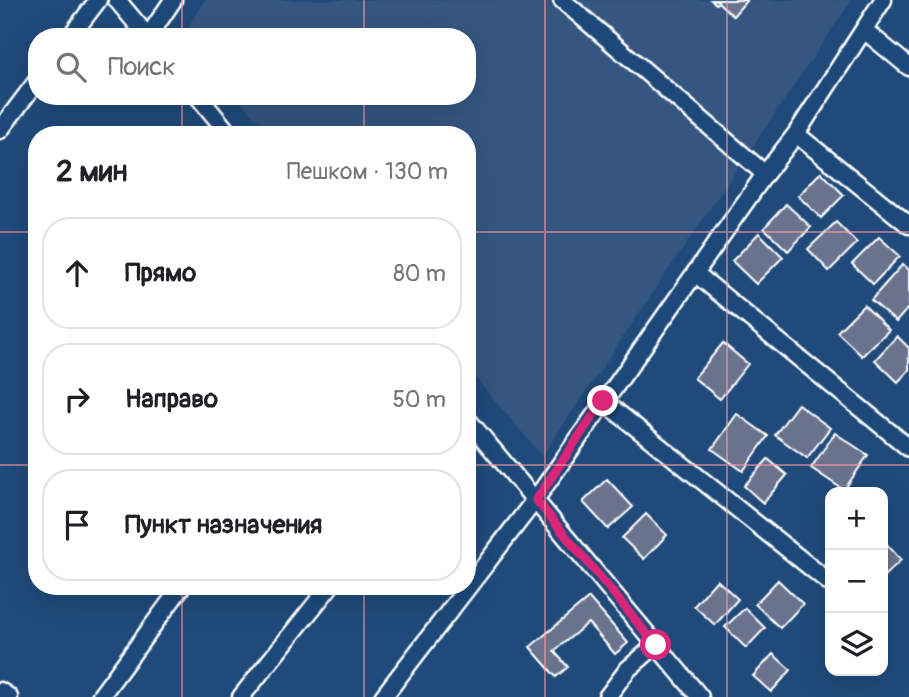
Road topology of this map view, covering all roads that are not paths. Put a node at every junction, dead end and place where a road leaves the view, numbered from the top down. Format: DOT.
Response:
graph roads {
  1 [pos="98,0"];
  2 [pos="117,0"];
  3 [pos="173,0"];
  4 [pos="562,0"];
  5 [pos="883,0"];
  6 [pos="78,28"];
  7 [pos="140,28"];
  8 [pos="154,28"];
  9 [pos="864,30"];
  10 [pos="909,67"];
  11 [pos="28,93"];
  12 [pos="205,105"];
  13 [pos="223,126"];
  14 [pos="0,130"];
  15 [pos="796,134"];
  16 [pos="765,174"];
  17 [pos="909,225"];
  18 [pos="695,273"];
  19 [pos="603,401"];
  20 [pos="476,430"];
  21 [pos="909,448"];
  22 [pos="536,500"];
  23 [pos="476,577"];
  24 [pos="825,579"];
  25 [pos="175,595"];
  26 [pos="323,595"];
  27 [pos="462,595"];
  28 [pos="656,645"];
  29 [pos="0,691"];
  30 [pos="9,697"];
  31 [pos="100,697"];
  32 [pos="241,697"];
  33 [pos="383,697"];
  34 [pos="607,697"];
  35 [pos="700,697"];
  1 -- 6 [label="street"];
  2 -- 7 [label="street"];
  3 -- 8 [label="street"];
  4 -- 16 [label="street"];
  5 -- 9 [label="street"];
  9 -- 10 [label="street"];
  9 -- 15 [label="street"];
  11 -- 14 [label="street"];
  12 -- 13 [label="street"];
  15 -- 16 [label="street"];
  15 -- 17 [label="street"];
  16 -- 18 [label="street"];
  18 -- 19 [label="street"];
  18 -- 21 [label="street"];
  19 -- 22 [label="street"];
  19 -- 24 [label="street"];
  20 -- 22 [label="street"];
  22 -- 23 [label="street"];
  22 -- 28 [label="street"];
  25 -- 31 [label="street"];
  26 -- 32 [label="street"];
  27 -- 33 [label="street"];
  28 -- 34 [label="street"];
  28 -- 35 [label="street"];
  29 -- 30 [label="street"];
}
